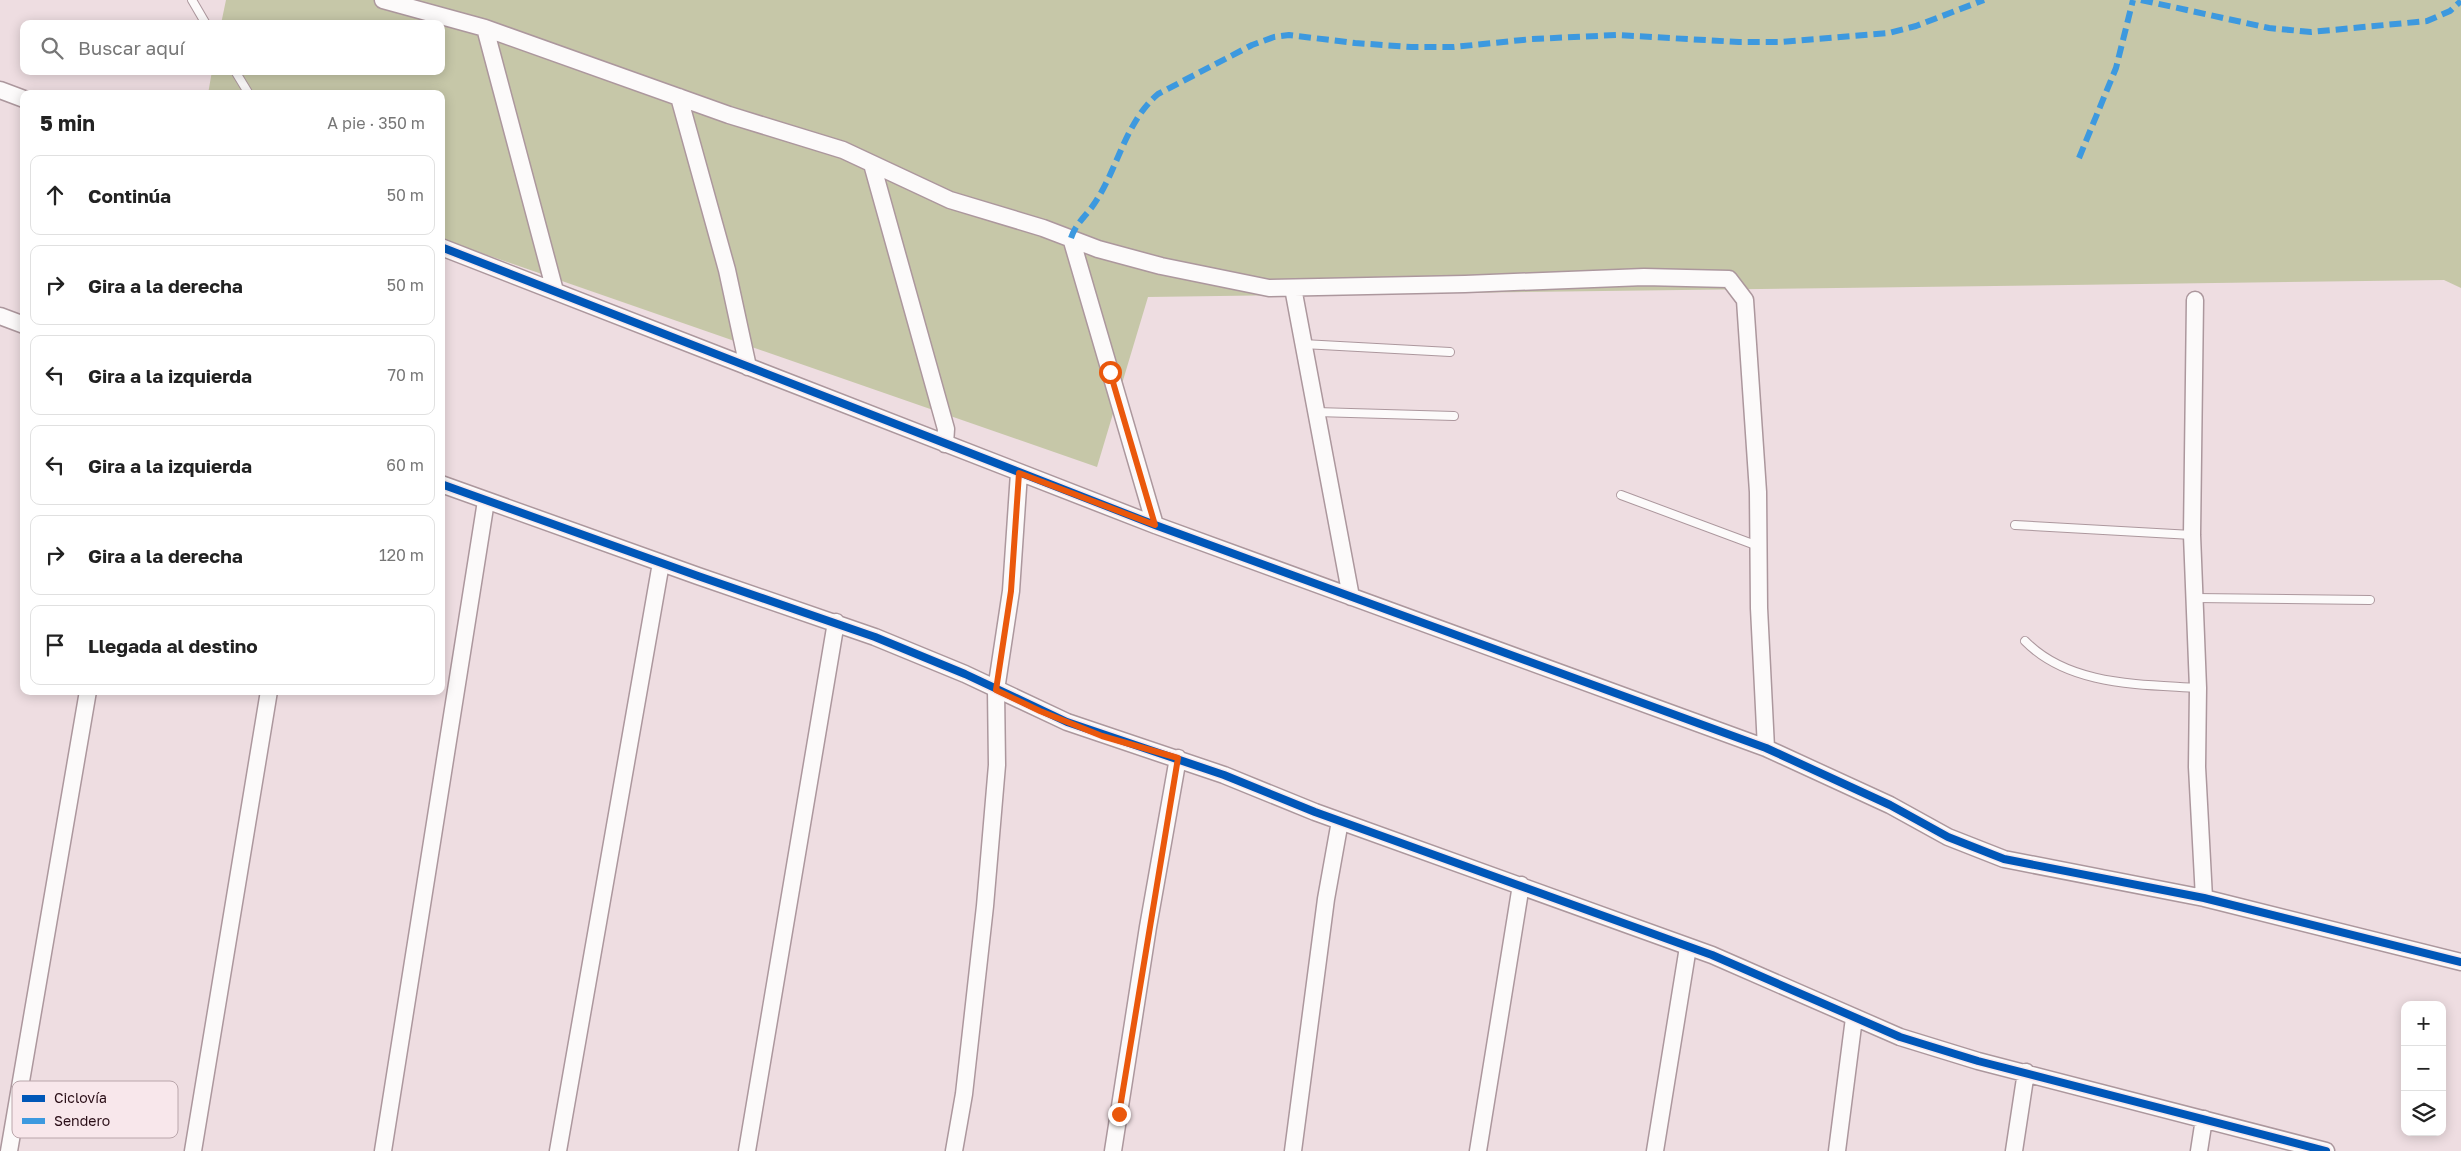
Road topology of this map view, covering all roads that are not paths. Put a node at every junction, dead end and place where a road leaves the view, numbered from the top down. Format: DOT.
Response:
graph roads {
  1 [pos="192,0"];
  2 [pos="383,0"];
  3 [pos="204,20"];
  4 [pos="486,28"];
  5 [pos="237,75"];
  6 [pos="0,90"];
  7 [pos="247,90"];
  8 [pos="20,97"];
  9 [pos="679,98"];
  10 [pos="872,164"];
  11 [pos="1071,238"];
  12 [pos="445,249"];
  13 [pos="1293,288"];
  14 [pos="555,291"];
  15 [pos="2195,300"];
  16 [pos="0,316"];
  17 [pos="20,324"];
  18 [pos="1303,344"];
  19 [pos="1450,352"];
  20 [pos="748,367"];
  21 [pos="1316,412"];
  22 [pos="1454,416"];
  23 [pos="945,444"];
  24 [pos="1019,473"];
  25 [pos="445,486"];
  26 [pos="1621,495"];
  27 [pos="486,501"];
  28 [pos="1155,525"];
  29 [pos="2015,525"];
  30 [pos="2192,535"];
  31 [pos="1758,546"];
  32 [pos="661,563"];
  33 [pos="1351,597"];
  34 [pos="2195,598"];
  35 [pos="2370,600"];
  36 [pos="836,622"];
  37 [pos="2025,640"];
  38 [pos="2198,688"];
  39 [pos="996,690"];
  40 [pos="87,695"];
  41 [pos="268,695"];
  42 [pos="1766,748"];
  43 [pos="1178,758"];
  44 [pos="1340,821"];
  45 [pos="1521,885"];
  46 [pos="2204,898"];
  47 [pos="1688,947"];
  48 [pos="2461,962"];
  49 [pos="1854,1018"];
  50 [pos="2026,1072"];
  51 [pos="21,1081"];
  52 [pos="2204,1119"];
  53 [pos="12,1134"];
  54 [pos="9,1151"];
  55 [pos="193,1151"];
  56 [pos="383,1151"];
  57 [pos="558,1151"];
  58 [pos="747,1151"];
  59 [pos="954,1151"];
  60 [pos="1114,1151"];
  61 [pos="1293,1151"];
  62 [pos="1478,1151"];
  63 [pos="1655,1151"];
  64 [pos="1837,1151"];
  65 [pos="2014,1151"];
  66 [pos="2198,1151"];
  67 [pos="2326,1151"];
  1 -- 3 [label="lane"];
  2 -- 4 [label="street"];
  4 -- 9 [label="street"];
  4 -- 14 [label="street"];
  5 -- 7 [label="lane"];
  6 -- 8 [label="street"];
  9 -- 10 [label="street"];
  9 -- 20 [label="street"];
  10 -- 11 [label="street"];
  10 -- 23 [label="street"];
  11 -- 13 [label="street"];
  11 -- 28 [label="street"];
  12 -- 14 [label="street"];
  13 -- 18 [label="street"];
  13 -- 31 [label="street"];
  14 -- 20 [label="street"];
  15 -- 30 [label="street"];
  16 -- 17 [label="street"];
  18 -- 19 [label="lane"];
  18 -- 21 [label="street"];
  20 -- 23 [label="street"];
  21 -- 22 [label="lane"];
  21 -- 33 [label="street"];
  23 -- 24 [label="street"];
  24 -- 28 [label="street"];
  24 -- 39 [label="street"];
  25 -- 27 [label="street"];
  26 -- 31 [label="lane"];
  27 -- 32 [label="street"];
  27 -- 56 [label="street"];
  28 -- 33 [label="street"];
  29 -- 30 [label="lane"];
  30 -- 34 [label="street"];
  31 -- 42 [label="street"];
  32 -- 36 [label="street"];
  32 -- 57 [label="street"];
  33 -- 42 [label="street"];
  34 -- 35 [label="lane"];
  34 -- 38 [label="street"];
  36 -- 39 [label="street"];
  36 -- 58 [label="street"];
  37 -- 38 [label="lane"];
  38 -- 46 [label="street"];
  39 -- 43 [label="street"];
  39 -- 59 [label="street"];
  40 -- 51 [label="street"];
  41 -- 55 [label="street"];
  42 -- 46 [label="street"];
  43 -- 44 [label="street"];
  43 -- 60 [label="street"];
  44 -- 45 [label="street"];
  44 -- 61 [label="street"];
  45 -- 47 [label="street"];
  45 -- 62 [label="street"];
  46 -- 48 [label="street"];
  47 -- 49 [label="street"];
  47 -- 63 [label="street"];
  49 -- 50 [label="street"];
  49 -- 64 [label="street"];
  50 -- 52 [label="street"];
  50 -- 65 [label="street"];
  52 -- 66 [label="street"];
  52 -- 67 [label="street"];
  53 -- 54 [label="street"];
}
